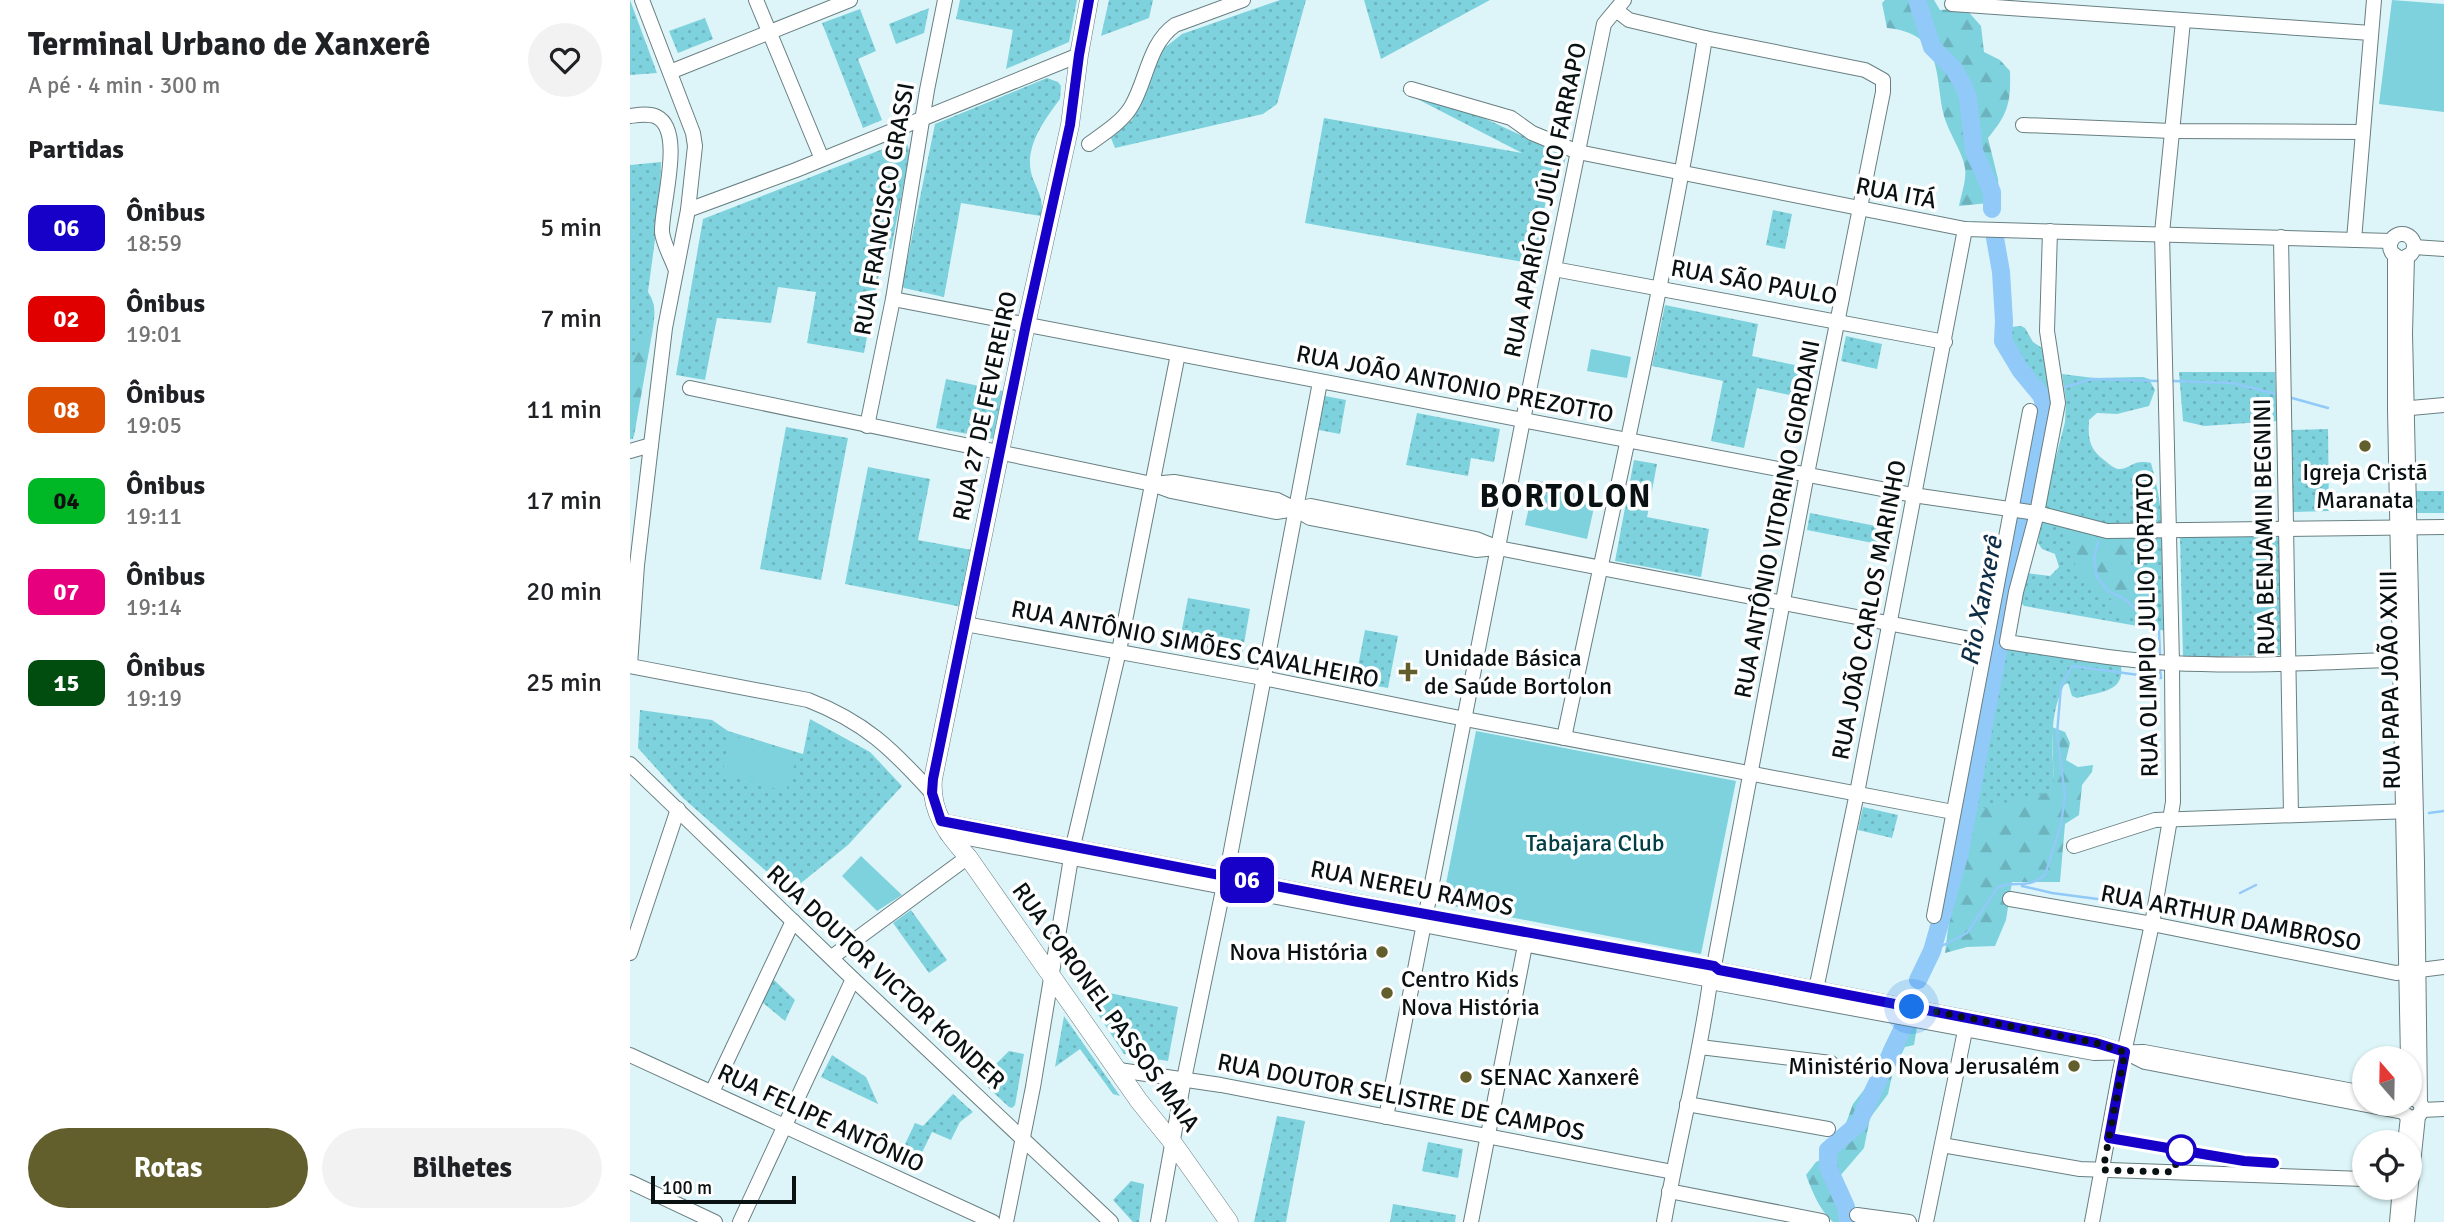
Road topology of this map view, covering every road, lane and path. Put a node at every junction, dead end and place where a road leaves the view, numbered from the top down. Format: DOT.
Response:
graph roads {
  1 [pos="642,0"];
  2 [pos="756,0"];
  3 [pos="850,0"];
  4 [pos="945,0"];
  5 [pos="1089,0"];
  6 [pos="1243,0"];
  7 [pos="2374,0"];
  8 [pos="1952,4"];
  9 [pos="1620,5"];
  10 [pos="2183,21"];
  11 [pos="768,31"];
  12 [pos="2371,33"];
  13 [pos="1705,38"];
  14 [pos="1079,55"];
  15 [pos="670,72"];
  16 [pos="1411,89"];
  17 [pos="630,116"];
  18 [pos="923,117"];
  19 [pos="2023,125"];
  20 [pos="2172,131"];
  21 [pos="2363,132"];
  22 [pos="1089,144"];
  23 [pos="1578,152"];
  24 [pos="822,159"];
  25 [pos="1683,172"];
  26 [pos="688,210"];
  27 [pos="1860,210"];
  28 [pos="1965,229"];
  29 [pos="2050,230"];
  30 [pos="2162,233"];
  31 [pos="2281,237"];
  32 [pos="2354,240"];
  33 [pos="2444,249"];
  34 [pos="2402,250"];
  35 [pos="676,269"];
  36 [pos="1554,269"];
  37 [pos="1659,288"];
  38 [pos="893,299"];
  39 [pos="1839,321"];
  40 [pos="1026,324"];
  41 [pos="1944,342"];
  42 [pos="1178,354"];
  43 [pos="1320,382"];
  44 [pos="690,388"];
  45 [pos="2444,405"];
  46 [pos="2401,409"];
  47 [pos="2030,411"];
  48 [pos="1523,420"];
  49 [pos="867,426"];
  50 [pos="1629,440"];
  51 [pos="651,446"];
  52 [pos="630,451"];
  53 [pos="1000,454"];
  54 [pos="1807,474"];
  55 [pos="1152,484"];
  56 [pos="1913,495"];
  57 [pos="1295,509"];
  58 [pos="2023,511"];
  59 [pos="2404,526"];
  60 [pos="2444,527"];
  61 [pos="2287,530"];
  62 [pos="2169,532"];
  63 [pos="1498,548"];
  64 [pos="634,566"];
  65 [pos="1600,568"];
  66 [pos="1783,604"];
  67 [pos="1889,623"];
  68 [pos="965,624"];
  69 [pos="1986,642"];
  70 [pos="1119,651"];
  71 [pos="2406,659"];
  72 [pos="2172,663"];
  73 [pos="2290,664"];
  74 [pos="630,665"];
  75 [pos="1263,678"];
  76 [pos="1465,719"];
  77 [pos="1564,738"];
  78 [pos="630,764"];
  79 [pos="1750,773"];
  80 [pos="932,793"];
  81 [pos="1857,793"];
  82 [pos="677,809"];
  83 [pos="1953,811"];
  84 [pos="2410,811"];
  85 [pos="2291,815"];
  86 [pos="2171,819"];
  87 [pos="944,827"];
  88 [pos="2074,846"];
  89 [pos="1072,852"];
  90 [pos="968,857"];
  91 [pos="1224,881"];
  92 [pos="2010,900"];
  93 [pos="1934,916"];
  94 [pos="1426,919"];
  95 [pos="793,921"];
  96 [pos="2152,924"];
  97 [pos="633,930"];
  98 [pos="1526,939"];
  99 [pos="630,953"];
  100 [pos="832,957"];
  101 [pos="2444,967"];
  102 [pos="2413,970"];
  103 [pos="1712,974"];
  104 [pos="1052,977"];
  105 [pos="853,979"];
  106 [pos="1815,994"];
  107 [pos="1967,1023"];
  108 [pos="2414,1036"];
  109 [pos="2411,1046"];
  110 [pos="2414,1046"];
  111 [pos="1700,1047"];
  112 [pos="2125,1052"];
  113 [pos="630,1055"];
  114 [pos="1831,1063"];
  115 [pos="1119,1070"];
  116 [pos="1184,1079"];
  117 [pos="712,1093"];
  118 [pos="2352,1095"];
  119 [pos="1688,1104"];
  120 [pos="2422,1109"];
  121 [pos="2444,1109"];
  122 [pos="1386,1117"];
  123 [pos="783,1126"];
  124 [pos="1828,1129"];
  125 [pos="1022,1136"];
  126 [pos="1487,1137"];
  127 [pos="1173,1143"];
  128 [pos="1942,1145"];
  129 [pos="2103,1170"];
  130 [pos="1673,1172"];
  131 [pos="2352,1179"];
  132 [pos="630,1182"];
  133 [pos="1669,1191"];
  134 [pos="2403,1200"];
  135 [pos="2407,1200"];
  136 [pos="1857,1215"];
  137 [pos="1822,1221"];
  138 [pos="715,1222"];
  139 [pos="740,1222"];
  140 [pos="993,1222"];
  141 [pos="1006,1222"];
  142 [pos="1111,1222"];
  143 [pos="1158,1222"];
  144 [pos="1230,1222"];
  145 [pos="1471,1222"];
  146 [pos="1664,1222"];
  147 [pos="1909,1222"];
  148 [pos="1926,1222"];
  149 [pos="2092,1222"];
  150 [pos="2397,1222"];
  151 [pos="2407,1222"];
  1 -- 15 [label="street"];
  2 -- 11 [label="street"];
  3 -- 11 [label="street"];
  4 -- 18 [label="street, RUA FRANCISCO GRASSI"];
  5 -- 14 [label="main road, RUA 27 DE FEVEREIRO"];
  6 -- 22 [label="street"];
  7 -- 12 [label="street"];
  8 -- 10 [label="street"];
  9 -- 13 [label="street"];
  9 -- 23 [label="street, RUA APARÍCIO JÚLIO FARRAPO"];
  10 -- 12 [label="street"];
  10 -- 20 [label="street, RUA OLIMPIO JULIO TORTATO"];
  11 -- 15 [label="street"];
  11 -- 24 [label="street"];
  12 -- 21 [label="street"];
  13 -- 25 [label="street"];
  13 -- 27 [label="street, RUA ANTÔNIO VITORINO GIORDANI"];
  14 -- 18 [label="street"];
  14 -- 40 [label="main road, RUA 27 DE FEVEREIRO"];
  15 -- 26 [label="street"];
  16 -- 23 [label="street, RUA ITÁ"];
  17 -- 35 [label="street"];
  18 -- 24 [label="street"];
  18 -- 38 [label="street, RUA FRANCISCO GRASSI"];
  19 -- 20 [label="street"];
  20 -- 21 [label="street"];
  20 -- 30 [label="street, RUA OLIMPIO JULIO TORTATO"];
  21 -- 32 [label="street"];
  23 -- 25 [label="street, RUA ITÁ"];
  23 -- 36 [label="street, RUA APARÍCIO JÚLIO FARRAPO"];
  24 -- 26 [label="street"];
  25 -- 27 [label="street, RUA ITÁ"];
  25 -- 37 [label="street"];
  26 -- 35 [label="street"];
  27 -- 28 [label="street, RUA ITÁ"];
  27 -- 39 [label="street, RUA ANTÔNIO VITORINO GIORDANI"];
  28 -- 29 [label="street, RUA ITÁ"];
  28 -- 41 [label="street, RUA JOÃO CARLOS MARINHO"];
  29 -- 30 [label="street, RUA ITÁ"];
  29 -- 58 [label="street"];
  30 -- 31 [label="street, RUA ITÁ"];
  30 -- 62 [label="street, RUA OLIMPIO JULIO TORTATO"];
  31 -- 32 [label="street, RUA ITÁ"];
  31 -- 61 [label="street, RUA BENJAMIN BEGNINI"];
  32 -- 34 [label="street, RUA ITÁ"];
  33 -- 34 [label="street, RUA ITÁ"];
  34 -- 46 [label="street, RUA PAPA JOÃO XXIII"];
  35 -- 51 [label="street"];
  36 -- 37 [label="street, RUA SÃO PAULO"];
  36 -- 48 [label="street, RUA APARÍCIO JÚLIO FARRAPO"];
  37 -- 39 [label="street, RUA SÃO PAULO"];
  37 -- 50 [label="street"];
  38 -- 40 [label="street, RUA JOÃO ANTONIO PREZOTTO"];
  38 -- 49 [label="street, RUA FRANCISCO GRASSI"];
  39 -- 41 [label="street, RUA SÃO PAULO"];
  39 -- 54 [label="street, RUA ANTÔNIO VITORINO GIORDANI"];
  40 -- 42 [label="street, RUA JOÃO ANTONIO PREZOTTO"];
  40 -- 53 [label="main road, RUA 27 DE FEVEREIRO"];
  41 -- 56 [label="street, RUA JOÃO CARLOS MARINHO"];
  42 -- 43 [label="street, RUA JOÃO ANTONIO PREZOTTO"];
  42 -- 55 [label="street"];
  43 -- 48 [label="street, RUA JOÃO ANTONIO PREZOTTO"];
  43 -- 57 [label="street"];
  44 -- 49 [label="street"];
  45 -- 46 [label="street"];
  46 -- 59 [label="street, RUA PAPA JOÃO XXIII"];
  47 -- 58 [label="street"];
  48 -- 50 [label="street, RUA JOÃO ANTONIO PREZOTTO"];
  48 -- 63 [label="street, RUA APARÍCIO JÚLIO FARRAPO"];
  49 -- 53 [label="street"];
  50 -- 54 [label="street, RUA JOÃO ANTONIO PREZOTTO"];
  50 -- 65 [label="street"];
  51 -- 52 [label="street"];
  51 -- 64 [label="street"];
  53 -- 55 [label="street"];
  53 -- 68 [label="main road, RUA 27 DE FEVEREIRO"];
  54 -- 56 [label="street, RUA JOÃO ANTONIO PREZOTTO"];
  54 -- 66 [label="street, RUA ANTÔNIO VITORINO GIORDANI"];
  55 -- 57 [label="street"];
  55 -- 70 [label="street"];
  56 -- 58 [label="street, RUA JOÃO ANTONIO PREZOTTO"];
  56 -- 67 [label="street, RUA JOÃO CARLOS MARINHO"];
  57 -- 63 [label="street"];
  57 -- 75 [label="street"];
  58 -- 62 [label="street, RUA JOÃO ANTONIO PREZOTTO"];
  58 -- 69 [label="street"];
  58 -- 72 [label="street"];
  59 -- 60 [label="street, RUA JOÃO ANTONIO PREZOTTO"];
  59 -- 61 [label="street, RUA JOÃO ANTONIO PREZOTTO"];
  59 -- 71 [label="street, RUA PAPA JOÃO XXIII"];
  61 -- 62 [label="street, RUA JOÃO ANTONIO PREZOTTO"];
  61 -- 73 [label="street, RUA BENJAMIN BEGNINI"];
  62 -- 72 [label="street, RUA OLIMPIO JULIO TORTATO"];
  63 -- 65 [label="street"];
  63 -- 76 [label="street, RUA APARÍCIO JÚLIO FARRAPO"];
  64 -- 74 [label="street"];
  65 -- 66 [label="street"];
  65 -- 77 [label="street"];
  66 -- 67 [label="street"];
  66 -- 79 [label="street, RUA ANTÔNIO VITORINO GIORDANI"];
  67 -- 69 [label="street"];
  67 -- 81 [label="street, RUA JOÃO CARLOS MARINHO"];
  68 -- 70 [label="street, RUA ANTÔNIO SIMÕES CAVALHEIRO"];
  68 -- 80 [label="main road, RUA 27 DE FEVEREIRO"];
  69 -- 83 [label="street"];
  70 -- 75 [label="street, RUA ANTÔNIO SIMÕES CAVALHEIRO"];
  70 -- 89 [label="street"];
  71 -- 73 [label="street"];
  71 -- 84 [label="street, RUA PAPA JOÃO XXIII"];
  72 -- 73 [label="street"];
  72 -- 86 [label="street, RUA OLIMPIO JULIO TORTATO"];
  73 -- 85 [label="street, RUA BENJAMIN BEGNINI"];
  74 -- 80 [label="street"];
  75 -- 76 [label="street, RUA ANTÔNIO SIMÕES CAVALHEIRO"];
  75 -- 91 [label="street"];
  76 -- 77 [label="street, RUA ANTÔNIO SIMÕES CAVALHEIRO"];
  76 -- 94 [label="street, RUA APARÍCIO JÚLIO FARRAPO"];
  77 -- 79 [label="street, RUA ANTÔNIO SIMÕES CAVALHEIRO"];
  78 -- 82 [label="street, RUA DOUTOR VICTOR KONDER"];
  79 -- 81 [label="street, RUA ANTÔNIO SIMÕES CAVALHEIRO"];
  79 -- 103 [label="street, RUA ANTÔNIO VITORINO GIORDANI"];
  80 -- 87 [label="main road, RUA 27 DE FEVEREIRO"];
  81 -- 83 [label="street, RUA ANTÔNIO SIMÕES CAVALHEIRO"];
  81 -- 106 [label="street, RUA JOÃO CARLOS MARINHO"];
  82 -- 95 [label="street, RUA DOUTOR VICTOR KONDER"];
  82 -- 97 [label="street"];
  83 -- 93 [label="street"];
  84 -- 85 [label="street"];
  84 -- 102 [label="street, RUA PAPA JOÃO XXIII"];
  85 -- 86 [label="street"];
  86 -- 88 [label="street"];
  86 -- 96 [label="street, RUA OLIMPIO JULIO TORTATO"];
  87 -- 89 [label="street, RUA NEREU RAMOS"];
  87 -- 90 [label="main road, RUA CORONEL PASSOS MAIA"];
  89 -- 91 [label="street, RUA NEREU RAMOS"];
  89 -- 104 [label="street"];
  90 -- 100 [label="street"];
  90 -- 104 [label="main road, RUA CORONEL PASSOS MAIA"];
  91 -- 94 [label="street, RUA NEREU RAMOS"];
  91 -- 116 [label="street"];
  92 -- 96 [label="street, RUA ARTHUR DAMBROSO"];
  94 -- 98 [label="street, RUA NEREU RAMOS"];
  94 -- 122 [label="street, RUA APARÍCIO JÚLIO FARRAPO"];
  95 -- 100 [label="street, RUA DOUTOR VICTOR KONDER"];
  95 -- 117 [label="street"];
  96 -- 102 [label="street, RUA ARTHUR DAMBROSO"];
  96 -- 112 [label="street, RUA OLIMPIO JULIO TORTATO"];
  97 -- 99 [label="street"];
  98 -- 103 [label="street, RUA NEREU RAMOS"];
  98 -- 126 [label="street"];
  100 -- 105 [label="street, RUA DOUTOR VICTOR KONDER"];
  101 -- 102 [label="street, RUA ARTHUR DAMBROSO"];
  102 -- 108 [label="street, RUA PAPA JOÃO XXIII"];
  103 -- 106 [label="street, RUA NEREU RAMOS"];
  103 -- 111 [label="street, RUA ANTÔNIO VITORINO GIORDANI"];
  104 -- 115 [label="main road, RUA CORONEL PASSOS MAIA"];
  104 -- 125 [label="street"];
  105 -- 123 [label="street"];
  105 -- 125 [label="street, RUA DOUTOR VICTOR KONDER"];
  106 -- 107 [label="street, RUA NEREU RAMOS"];
  107 -- 112 [label="street, RUA NEREU RAMOS"];
  107 -- 128 [label="street"];
  108 -- 109 [label="street, RUA PAPA JOÃO XXIII"];
  108 -- 110 [label="street, RUA PAPA JOÃO XXIII"];
  111 -- 114 [label="street"];
  111 -- 119 [label="street, RUA ANTÔNIO VITORINO GIORDANI"];
  112 -- 118 [label="street, RUA NEREU RAMOS"];
  112 -- 129 [label="street, RUA OLIMPIO JULIO TORTATO"];
  113 -- 117 [label="street, RUA FELIPE ANTÔNIO"];
  115 -- 116 [label="street, RUA DOUTOR SELISTRE DE CAMPOS"];
  115 -- 127 [label="main road, RUA CORONEL PASSOS MAIA"];
  116 -- 122 [label="street, RUA DOUTOR SELISTRE DE CAMPOS"];
  116 -- 127 [label="street"];
  117 -- 123 [label="street, RUA FELIPE ANTÔNIO"];
  119 -- 124 [label="street"];
  119 -- 130 [label="street, RUA ANTÔNIO VITORINO GIORDANI"];
  120 -- 121 [label="street, RUA NEREU RAMOS"];
  122 -- 126 [label="street, RUA DOUTOR SELISTRE DE CAMPOS"];
  123 -- 139 [label="street"];
  123 -- 140 [label="street, RUA FELIPE ANTÔNIO"];
  125 -- 141 [label="street"];
  125 -- 142 [label="street, RUA DOUTOR VICTOR KONDER"];
  126 -- 130 [label="street, RUA DOUTOR SELISTRE DE CAMPOS"];
  126 -- 145 [label="street"];
  127 -- 143 [label="street"];
  127 -- 144 [label="main road, RUA CORONEL PASSOS MAIA"];
  128 -- 129 [label="street"];
  128 -- 148 [label="street"];
  129 -- 131 [label="street"];
  129 -- 149 [label="street, RUA OLIMPIO JULIO TORTATO"];
  130 -- 133 [label="street, RUA ANTÔNIO VITORINO GIORDANI"];
  132 -- 138 [label="street"];
  133 -- 137 [label="street"];
  133 -- 146 [label="street, RUA ANTÔNIO VITORINO GIORDANI"];
  134 -- 150 [label="street, RUA PAPA JOÃO XXIII"];
  135 -- 151 [label="street, RUA PAPA JOÃO XXIII"];
  136 -- 147 [label="street"];
}
